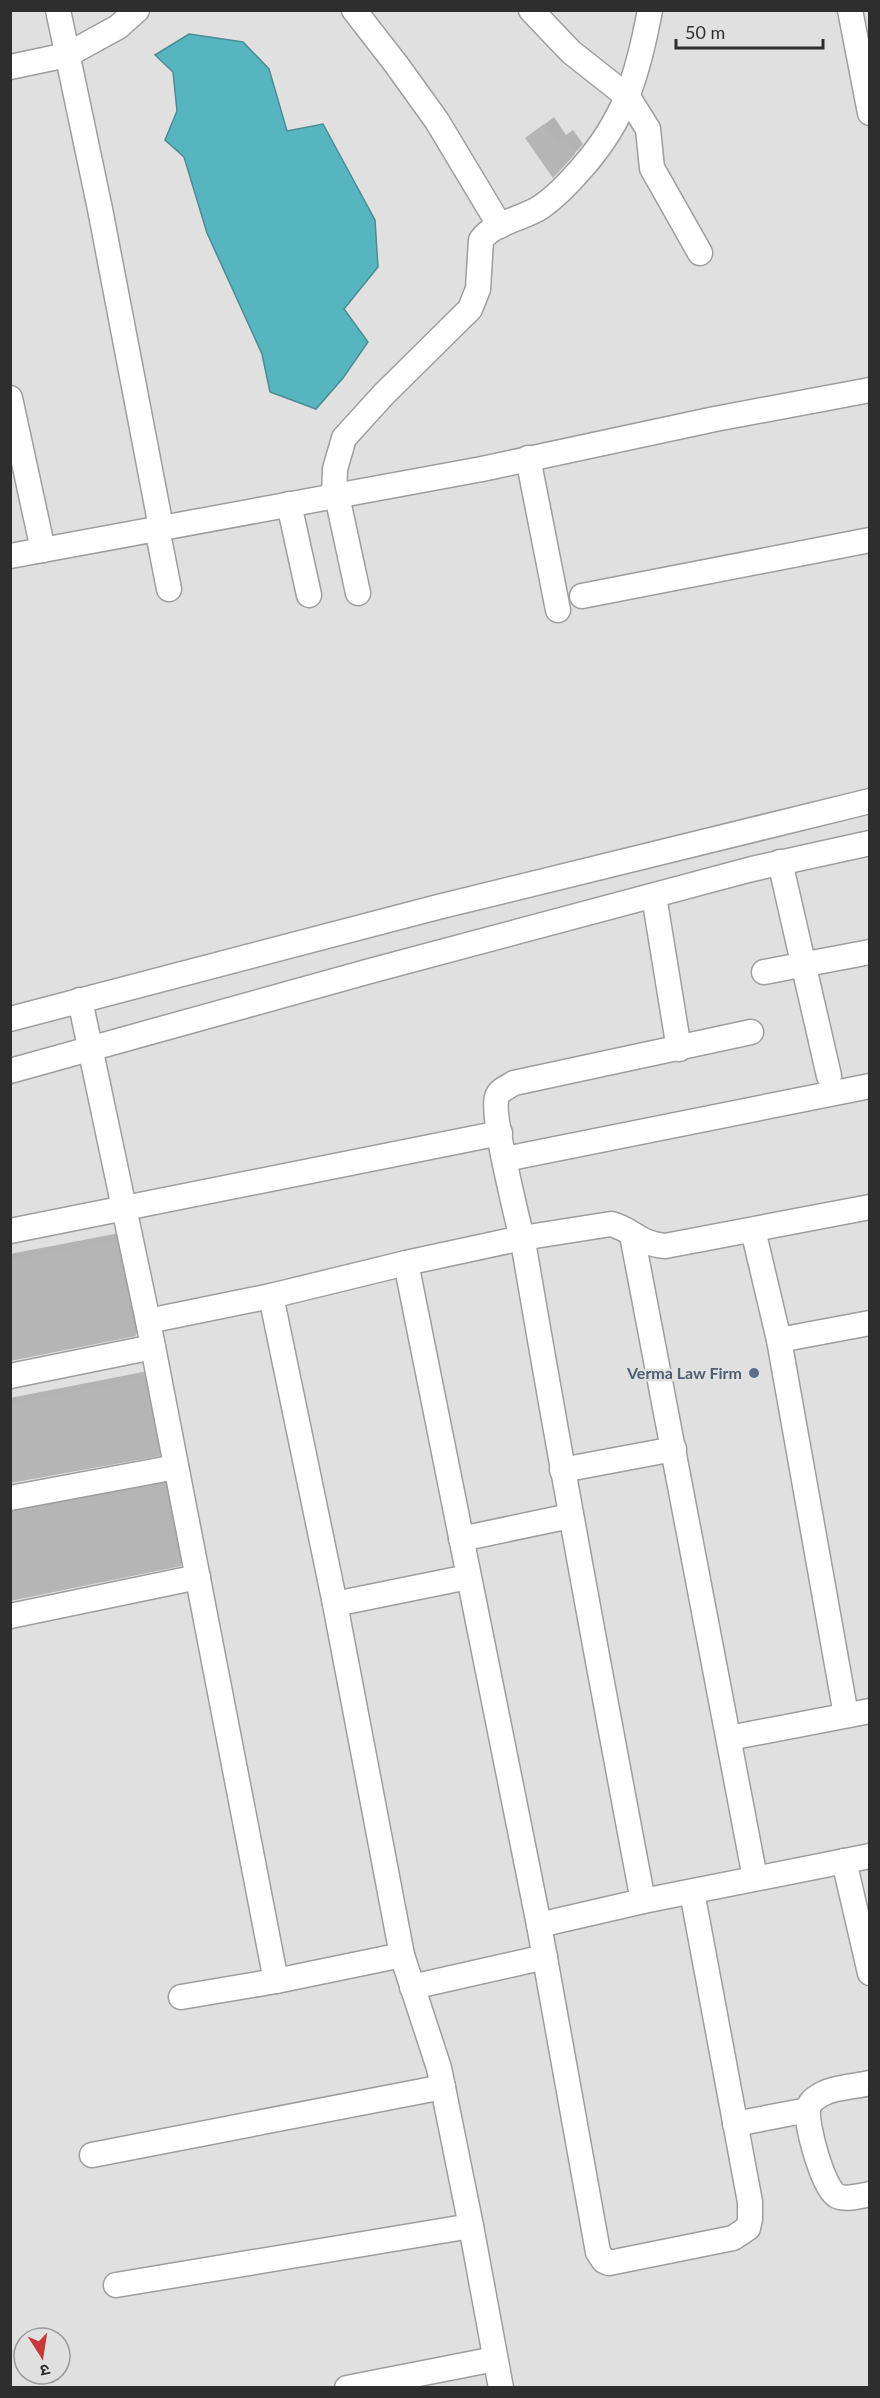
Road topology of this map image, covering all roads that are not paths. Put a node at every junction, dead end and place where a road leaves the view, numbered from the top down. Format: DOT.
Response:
graph roads {
  1 [pos="58,10"];
  2 [pos="137,10"];
  3 [pos="354,10"];
  4 [pos="531,10"];
  5 [pos="650,10"];
  6 [pos="850,10"];
  7 [pos="67,55"];
  8 [pos="10,67"];
  9 [pos="628,97"];
  10 [pos="870,112"];
  11 [pos="500,226"];
  12 [pos="700,253"];
  13 [pos="870,390"];
  14 [pos="10,398"];
  15 [pos="17,458"];
  16 [pos="528,458"];
  17 [pos="335,496"];
  18 [pos="289,504"];
  19 [pos="159,527"];
  20 [pos="870,540"];
  21 [pos="43,550"];
  22 [pos="10,556"];
  23 [pos="169,589"];
  24 [pos="358,593"];
  25 [pos="309,595"];
  26 [pos="582,597"];
  27 [pos="558,610"];
  28 [pos="870,801"];
  29 [pos="870,843"];
  30 [pos="780,862"];
  31 [pos="654,896"];
  32 [pos="870,952"];
  33 [pos="805,965"];
  34 [pos="764,972"];
  35 [pos="80,1000"];
  36 [pos="10,1019"];
  37 [pos="751,1032"];
  38 [pos="90,1049"];
  39 [pos="679,1049"];
  40 [pos="10,1071"];
  41 [pos="829,1076"];
  42 [pos="870,1086"];
  43 [pos="500,1133"];
  44 [pos="505,1159"];
  45 [pos="124,1207"];
  46 [pos="870,1207"];
  47 [pos="753,1230"];
  48 [pos="10,1231"];
  49 [pos="632,1235"];
  50 [pos="522,1238"];
  51 [pos="406,1263"];
  52 [pos="271,1296"];
  53 [pos="148,1321"];
  54 [pos="870,1323"];
  55 [pos="779,1340"];
  56 [pos="153,1347"];
  57 [pos="10,1376"];
  58 [pos="675,1449"];
  59 [pos="176,1467"];
  60 [pos="562,1470"];
  61 [pos="10,1498"];
  62 [pos="570,1516"];
  63 [pos="461,1539"];
  64 [pos="198,1577"];
  65 [pos="468,1577"];
  66 [pos="335,1604"];
  67 [pos="10,1616"];
  68 [pos="858,1713"];
  69 [pos="729,1738"];
  70 [pos="870,1856"];
  71 [pos="844,1861"];
  72 [pos="755,1878"];
  73 [pos="692,1892"];
  74 [pos="644,1901"];
  75 [pos="539,1925"];
  76 [pos="402,1955"];
  77 [pos="545,1957"];
  78 [pos="870,1973"];
  79 [pos="276,1981"];
  80 [pos="412,1987"];
  81 [pos="181,1997"];
  82 [pos="870,2084"];
  83 [pos="443,2087"];
  84 [pos="808,2110"];
  85 [pos="735,2124"];
  86 [pos="92,2155"];
  87 [pos="870,2194"];
  88 [pos="471,2226"];
  89 [pos="116,2285"];
  90 [pos="495,2359"];
  91 [pos="347,2388"];
  92 [pos="501,2388"];
  1 -- 7 [label="street"];
  2 -- 7 [label="street"];
  3 -- 11 [label="street"];
  4 -- 9 [label="street"];
  5 -- 9 [label="street"];
  6 -- 10 [label="street"];
  7 -- 8 [label="street"];
  7 -- 19 [label="street"];
  9 -- 11 [label="street"];
  9 -- 12 [label="street"];
  11 -- 17 [label="street"];
  13 -- 16 [label="street"];
  14 -- 15 [label="street"];
  15 -- 21 [label="street"];
  16 -- 17 [label="street"];
  16 -- 27 [label="street"];
  17 -- 18 [label="street"];
  17 -- 24 [label="street"];
  18 -- 19 [label="street"];
  18 -- 25 [label="street"];
  19 -- 21 [label="street"];
  19 -- 23 [label="street"];
  20 -- 26 [label="street"];
  21 -- 22 [label="street"];
  28 -- 35 [label="street"];
  29 -- 30 [label="street"];
  30 -- 31 [label="street"];
  30 -- 33 [label="street"];
  31 -- 38 [label="street"];
  31 -- 39 [label="street"];
  32 -- 33 [label="street"];
  33 -- 34 [label="street"];
  33 -- 41 [label="street"];
  35 -- 36 [label="street"];
  35 -- 38 [label="street"];
  37 -- 39 [label="street"];
  38 -- 40 [label="street"];
  38 -- 45 [label="street"];
  39 -- 43 [label="street"];
  42 -- 44 [label="street"];
  43 -- 44 [label="street"];
  43 -- 45 [label="street"];
  44 -- 50 [label="street"];
  45 -- 48 [label="street"];
  45 -- 53 [label="street"];
  46 -- 47 [label="street"];
  47 -- 49 [label="street"];
  47 -- 55 [label="street"];
  49 -- 50 [label="street"];
  49 -- 58 [label="street"];
  50 -- 51 [label="street"];
  50 -- 60 [label="street"];
  51 -- 52 [label="street"];
  51 -- 63 [label="street"];
  52 -- 53 [label="street"];
  52 -- 66 [label="street"];
  53 -- 56 [label="street"];
  54 -- 55 [label="street"];
  55 -- 68 [label="street"];
  56 -- 57 [label="street"];
  56 -- 59 [label="street"];
  58 -- 60 [label="street"];
  58 -- 69 [label="street"];
  59 -- 61 [label="street"];
  59 -- 64 [label="street"];
  60 -- 62 [label="street"];
  62 -- 63 [label="street"];
  62 -- 74 [label="street"];
  63 -- 65 [label="street"];
  64 -- 67 [label="street"];
  64 -- 79 [label="street"];
  65 -- 66 [label="street"];
  65 -- 75 [label="street"];
  66 -- 76 [label="street"];
  68 -- 69 [label="street"];
  69 -- 72 [label="street"];
  70 -- 71 [label="street"];
  71 -- 72 [label="street"];
  71 -- 78 [label="street"];
  72 -- 73 [label="street"];
  73 -- 74 [label="street"];
  73 -- 85 [label="street"];
  74 -- 75 [label="street"];
  75 -- 77 [label="street"];
  76 -- 79 [label="street"];
  76 -- 80 [label="street"];
  77 -- 80 [label="street"];
  77 -- 85 [label="street"];
  79 -- 81 [label="street"];
  80 -- 83 [label="street"];
  82 -- 84 [label="street"];
  83 -- 86 [label="street"];
  83 -- 88 [label="street"];
  84 -- 85 [label="street"];
  84 -- 87 [label="street"];
  88 -- 89 [label="street"];
  88 -- 90 [label="street"];
  90 -- 91 [label="street"];
  90 -- 92 [label="street"];
}
